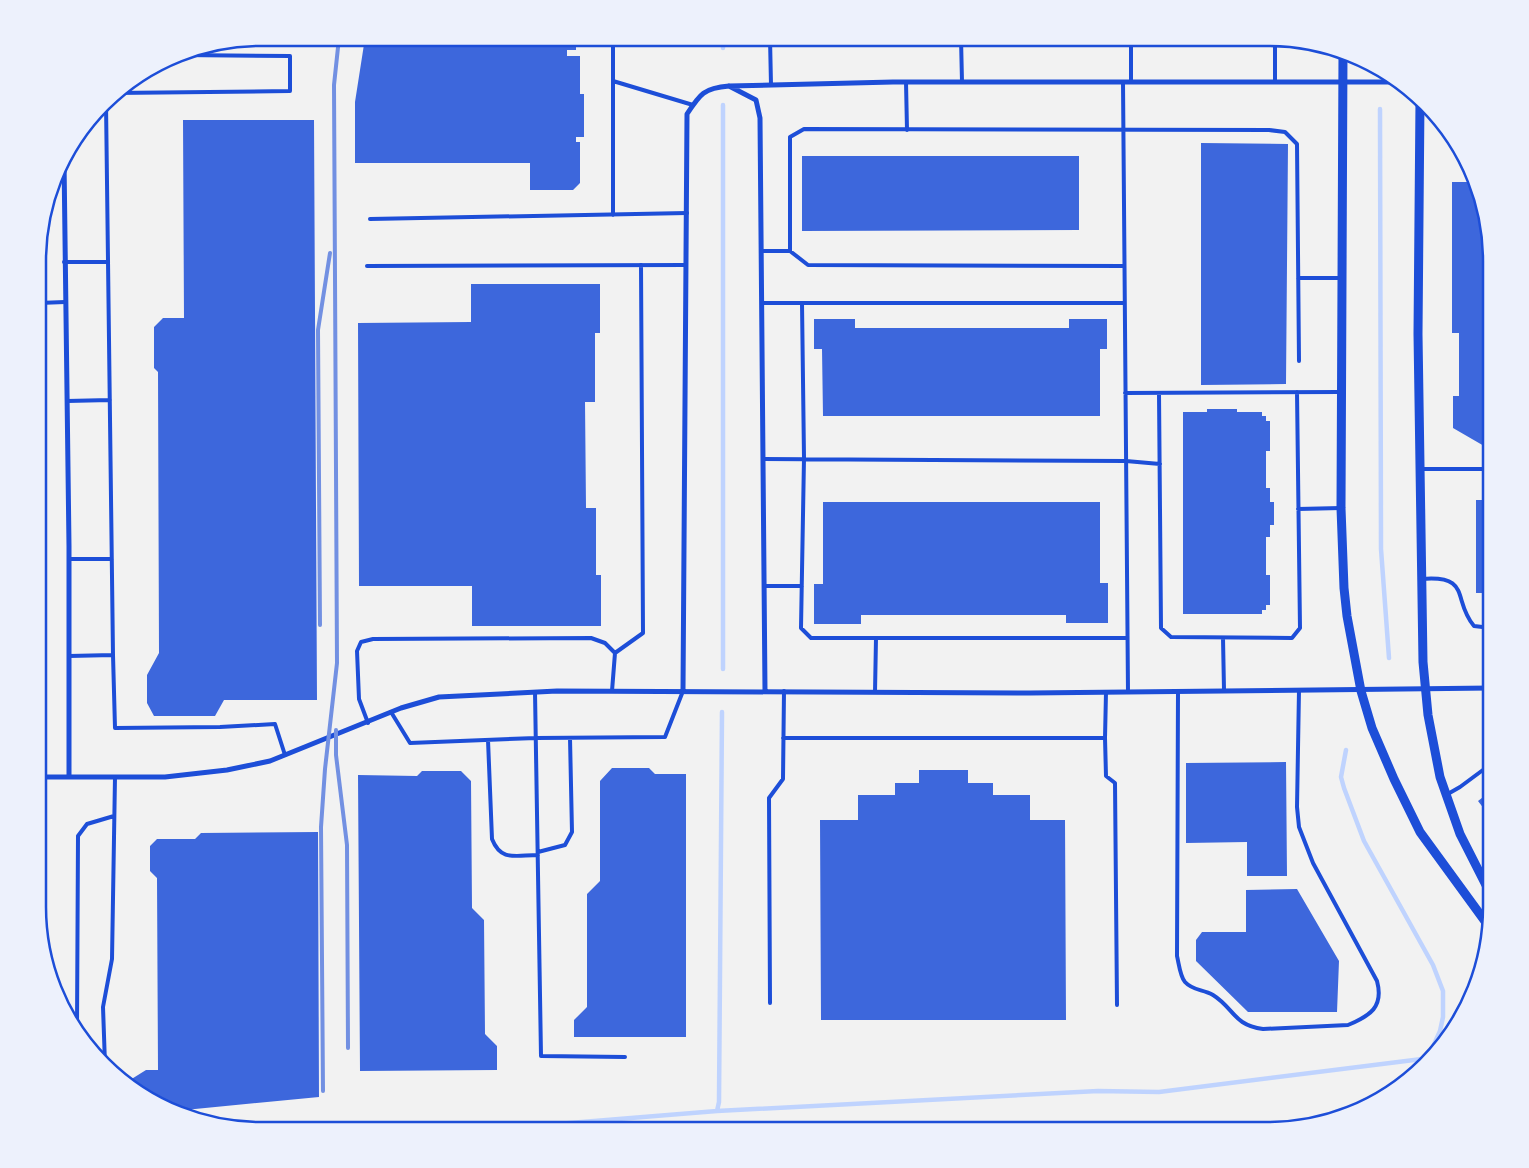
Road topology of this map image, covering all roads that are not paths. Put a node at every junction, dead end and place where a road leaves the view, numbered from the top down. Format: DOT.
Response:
graph roads {
  1 [pos="613,46"];
  2 [pos="770,46"];
  3 [pos="961,46"];
  4 [pos="1131,46"];
  5 [pos="1275,47"];
  6 [pos="202,55"];
  7 [pos="1343,60"];
  8 [pos="613,81"];
  9 [pos="906,82"];
  10 [pos="962,82"];
  11 [pos="1123,82"];
  12 [pos="1131,82"];
  13 [pos="1276,82"];
  14 [pos="1343,82"];
  15 [pos="1386,82"];
  16 [pos="771,85"];
  17 [pos="729,86"];
  18 [pos="128,93"];
  19 [pos="693,105"];
  20 [pos="1421,110"];
  21 [pos="105,114"];
  22 [pos="908,130"];
  23 [pos="1123,130"];
  24 [pos="64,176"];
  25 [pos="687,213"];
  26 [pos="613,214"];
  27 [pos="370,219"];
  28 [pos="761,251"];
  29 [pos="790,251"];
  30 [pos="64,262"];
  31 [pos="108,262"];
  32 [pos="641,265"];
  33 [pos="686,265"];
  34 [pos="367,266"];
  35 [pos="1124,266"];
  36 [pos="1298,278"];
  37 [pos="1342,278"];
  38 [pos="65,302"];
  39 [pos="762,302"];
  40 [pos="802,302"];
  41 [pos="46,303"];
  42 [pos="1124,303"];
  43 [pos="1299,361"];
  44 [pos="1297,392"];
  45 [pos="1341,392"];
  46 [pos="1125,393"];
  47 [pos="1159,393"];
  48 [pos="110,400"];
  49 [pos="66,401"];
  50 [pos="804,458"];
  51 [pos="762,459"];
  52 [pos="1126,461"];
  53 [pos="1160,464"];
  54 [pos="1420,469"];
  55 [pos="1483,469"];
  56 [pos="1341,508"];
  57 [pos="1298,509"];
  58 [pos="112,558"];
  59 [pos="69,560"];
  60 [pos="1422,579"];
  61 [pos="764,586"];
  62 [pos="802,586"];
  63 [pos="1483,627"];
  64 [pos="876,638"];
  65 [pos="1127,638"];
  66 [pos="1223,638"];
  67 [pos="615,653"];
  68 [pos="113,655"];
  69 [pos="69,656"];
  70 [pos="1425,688"];
  71 [pos="1483,688"];
  72 [pos="1224,690"];
  73 [pos="1299,690"];
  74 [pos="1361,690"];
  75 [pos="612,691"];
  76 [pos="683,691"];
  77 [pos="765,691"];
  78 [pos="784,691"];
  79 [pos="535,692"];
  80 [pos="875,692"];
  81 [pos="1106,692"];
  82 [pos="1128,692"];
  83 [pos="1178,692"];
  84 [pos="391,712"];
  85 [pos="368,723"];
  86 [pos="536,738"];
  87 [pos="570,738"];
  88 [pos="783,738"];
  89 [pos="1105,738"];
  90 [pos="488,740"];
  91 [pos="285,755"];
  92 [pos="1483,770"];
  93 [pos="46,777"];
  94 [pos="69,777"];
  95 [pos="115,777"];
  96 [pos="1446,795"];
  97 [pos="114,816"];
  98 [pos="538,854"];
  99 [pos="1483,879"];
  100 [pos="1482,917"];
  101 [pos="770,1003"];
  102 [pos="1117,1005"];
  103 [pos="77,1017"];
  104 [pos="105,1054"];
  105 [pos="625,1057"];
  1 -- 8 [label="lane"];
  2 -- 16 [label="lane"];
  3 -- 10 [label="lane"];
  4 -- 12 [label="lane"];
  5 -- 13 [label="lane"];
  6 -- 18 [label="lane"];
  7 -- 14 [label="street"];
  8 -- 19 [label="lane"];
  8 -- 26 [label="lane"];
  9 -- 10 [label="street"];
  9 -- 16 [label="street"];
  9 -- 22 [label="lane"];
  10 -- 11 [label="street"];
  11 -- 12 [label="street"];
  11 -- 23 [label="lane"];
  12 -- 13 [label="street"];
  13 -- 14 [label="street"];
  14 -- 15 [label="street"];
  14 -- 37 [label="street"];
  16 -- 17 [label="street"];
  17 -- 19 [label="street"];
  17 -- 28 [label="street"];
  19 -- 25 [label="street"];
  20 -- 54 [label="street"];
  21 -- 31 [label="lane"];
  22 -- 23 [label="lane"];
  22 -- 29 [label="lane"];
  23 -- 35 [label="lane"];
  23 -- 36 [label="lane"];
  24 -- 30 [label="street"];
  25 -- 26 [label="lane"];
  25 -- 33 [label="street"];
  26 -- 27 [label="lane"];
  28 -- 29 [label="lane"];
  28 -- 39 [label="street"];
  29 -- 35 [label="lane"];
  30 -- 31 [label="lane"];
  30 -- 38 [label="street"];
  31 -- 48 [label="lane"];
  32 -- 33 [label="lane"];
  32 -- 34 [label="lane"];
  32 -- 67 [label="lane"];
  33 -- 76 [label="street"];
  35 -- 42 [label="lane"];
  36 -- 37 [label="lane"];
  36 -- 43 [label="lane"];
  37 -- 45 [label="street"];
  38 -- 41 [label="lane"];
  38 -- 49 [label="street"];
  39 -- 40 [label="lane"];
  39 -- 51 [label="street"];
  40 -- 42 [label="lane"];
  40 -- 50 [label="lane"];
  42 -- 46 [label="lane"];
  44 -- 45 [label="lane"];
  44 -- 47 [label="lane"];
  44 -- 57 [label="lane"];
  45 -- 56 [label="street"];
  46 -- 47 [label="lane"];
  46 -- 52 [label="lane"];
  47 -- 53 [label="lane"];
  48 -- 49 [label="lane"];
  48 -- 58 [label="lane"];
  49 -- 59 [label="street"];
  50 -- 51 [label="lane"];
  50 -- 52 [label="lane"];
  50 -- 62 [label="lane"];
  51 -- 61 [label="street"];
  52 -- 53 [label="lane"];
  52 -- 65 [label="lane"];
  53 -- 66 [label="lane"];
  54 -- 55 [label="lane"];
  54 -- 60 [label="street"];
  56 -- 57 [label="lane"];
  56 -- 74 [label="street"];
  57 -- 66 [label="lane"];
  58 -- 59 [label="lane"];
  58 -- 68 [label="lane"];
  59 -- 69 [label="street"];
  60 -- 63 [label="lane"];
  60 -- 70 [label="street"];
  61 -- 62 [label="lane"];
  61 -- 77 [label="street"];
  62 -- 64 [label="lane"];
  64 -- 65 [label="lane"];
  64 -- 80 [label="lane"];
  65 -- 82 [label="lane"];
  66 -- 72 [label="lane"];
  67 -- 75 [label="lane"];
  67 -- 85 [label="lane"];
  68 -- 69 [label="lane"];
  68 -- 91 [label="lane"];
  69 -- 94 [label="street"];
  70 -- 71 [label="street"];
  70 -- 74 [label="street"];
  70 -- 96 [label="street"];
  72 -- 73 [label="street"];
  72 -- 83 [label="street"];
  73 -- 74 [label="street"];
  73 -- 83 [label="lane"];
  74 -- 100 [label="street"];
  75 -- 76 [label="street"];
  75 -- 79 [label="street"];
  76 -- 77 [label="street"];
  76 -- 87 [label="lane"];
  77 -- 78 [label="street"];
  78 -- 80 [label="street"];
  78 -- 88 [label="lane"];
  79 -- 84 [label="street"];
  79 -- 86 [label="lane"];
  80 -- 81 [label="street"];
  81 -- 82 [label="street"];
  81 -- 89 [label="lane"];
  82 -- 83 [label="street"];
  84 -- 85 [label="street"];
  84 -- 90 [label="lane"];
  85 -- 91 [label="street"];
  86 -- 87 [label="lane"];
  86 -- 90 [label="lane"];
  86 -- 98 [label="lane"];
  87 -- 98 [label="lane"];
  88 -- 89 [label="lane"];
  88 -- 101 [label="lane"];
  89 -- 102 [label="lane"];
  90 -- 98 [label="lane"];
  91 -- 95 [label="street"];
  92 -- 96 [label="lane"];
  93 -- 94 [label="street"];
  94 -- 95 [label="street"];
  95 -- 97 [label="lane"];
  96 -- 99 [label="street"];
  97 -- 103 [label="lane"];
  97 -- 104 [label="lane"];
  98 -- 105 [label="lane"];
}
